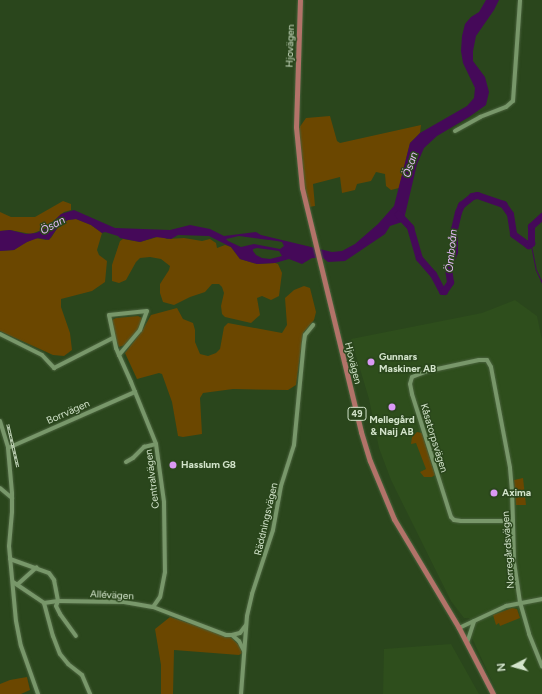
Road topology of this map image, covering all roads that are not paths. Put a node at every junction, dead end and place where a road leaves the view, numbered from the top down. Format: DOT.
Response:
graph roads {
  1 [pos="300,0"];
  2 [pos="520,0"];
  3 [pos="455,131"];
  4 [pos="313,325"];
  5 [pos="0,334"];
  6 [pos="113,338"];
  7 [pos="119,355"];
  8 [pos="487,360"];
  9 [pos="134,392"];
  10 [pos="0,421"];
  11 [pos="156,444"];
  12 [pos="8,448"];
  13 [pos="126,462"];
  14 [pos="0,488"];
  15 [pos="12,498"];
  16 [pos="513,521"];
  17 [pos="10,559"];
  18 [pos="37,567"];
  19 [pos="16,583"];
  20 [pos="542,599"];
  21 [pos="58,601"];
  22 [pos="520,602"];
  23 [pos="44,604"];
  24 [pos="153,607"];
  25 [pos="474,621"];
  26 [pos="247,625"];
  27 [pos="459,628"];
  28 [pos="232,635"];
  29 [pos="76,636"];
  30 [pos="467,643"];
  31 [pos="244,652"];
  32 [pos="542,666"];
  33 [pos="38,694"];
  34 [pos="90,694"];
  35 [pos="241,694"];
  36 [pos="493,694"];
  1 -- 27 [label="main road, Hjovägen / 49"];
  2 -- 3 [label="street"];
  4 -- 26 [label="street, Räddningsvägen"];
  5 -- 6 [label="street"];
  6 -- 7 [label="street, Centralvägen"];
  6 -- 7 [label="street, Centralvägen"];
  7 -- 9 [label="street, Centralvägen"];
  8 -- 16 [label="street, Norregårdsvägen"];
  8 -- 16 [label="street, Kåsatorpsvägen"];
  9 -- 11 [label="street, Centralvägen"];
  9 -- 12 [label="street, Borrvägen"];
  10 -- 12 [label="street"];
  11 -- 13 [label="street"];
  11 -- 24 [label="street, Centralvägen"];
  12 -- 15 [label="street"];
  14 -- 15 [label="street"];
  15 -- 17 [label="street"];
  16 -- 22 [label="street, Norregårdsvägen"];
  17 -- 18 [label="street"];
  17 -- 19 [label="street"];
  18 -- 19 [label="street"];
  18 -- 21 [label="street"];
  19 -- 23 [label="street"];
  19 -- 33 [label="street"];
  20 -- 22 [label="street"];
  21 -- 23 [label="street, Allévägen"];
  21 -- 24 [label="street, Allévägen"];
  21 -- 29 [label="street"];
  22 -- 25 [label="street"];
  22 -- 32 [label="street, Norregårdsvägen"];
  23 -- 34 [label="street"];
  24 -- 28 [label="street, Allévägen"];
  25 -- 27 [label="street"];
  25 -- 30 [label="street"];
  26 -- 28 [label="street"];
  26 -- 31 [label="street, Räddningsvägen"];
  27 -- 30 [label="main road, Hjovägen / 49"];
  28 -- 31 [label="street"];
  30 -- 36 [label="main road, Hjovägen / 49"];
  31 -- 35 [label="street, Räddningsvägen"];
}
